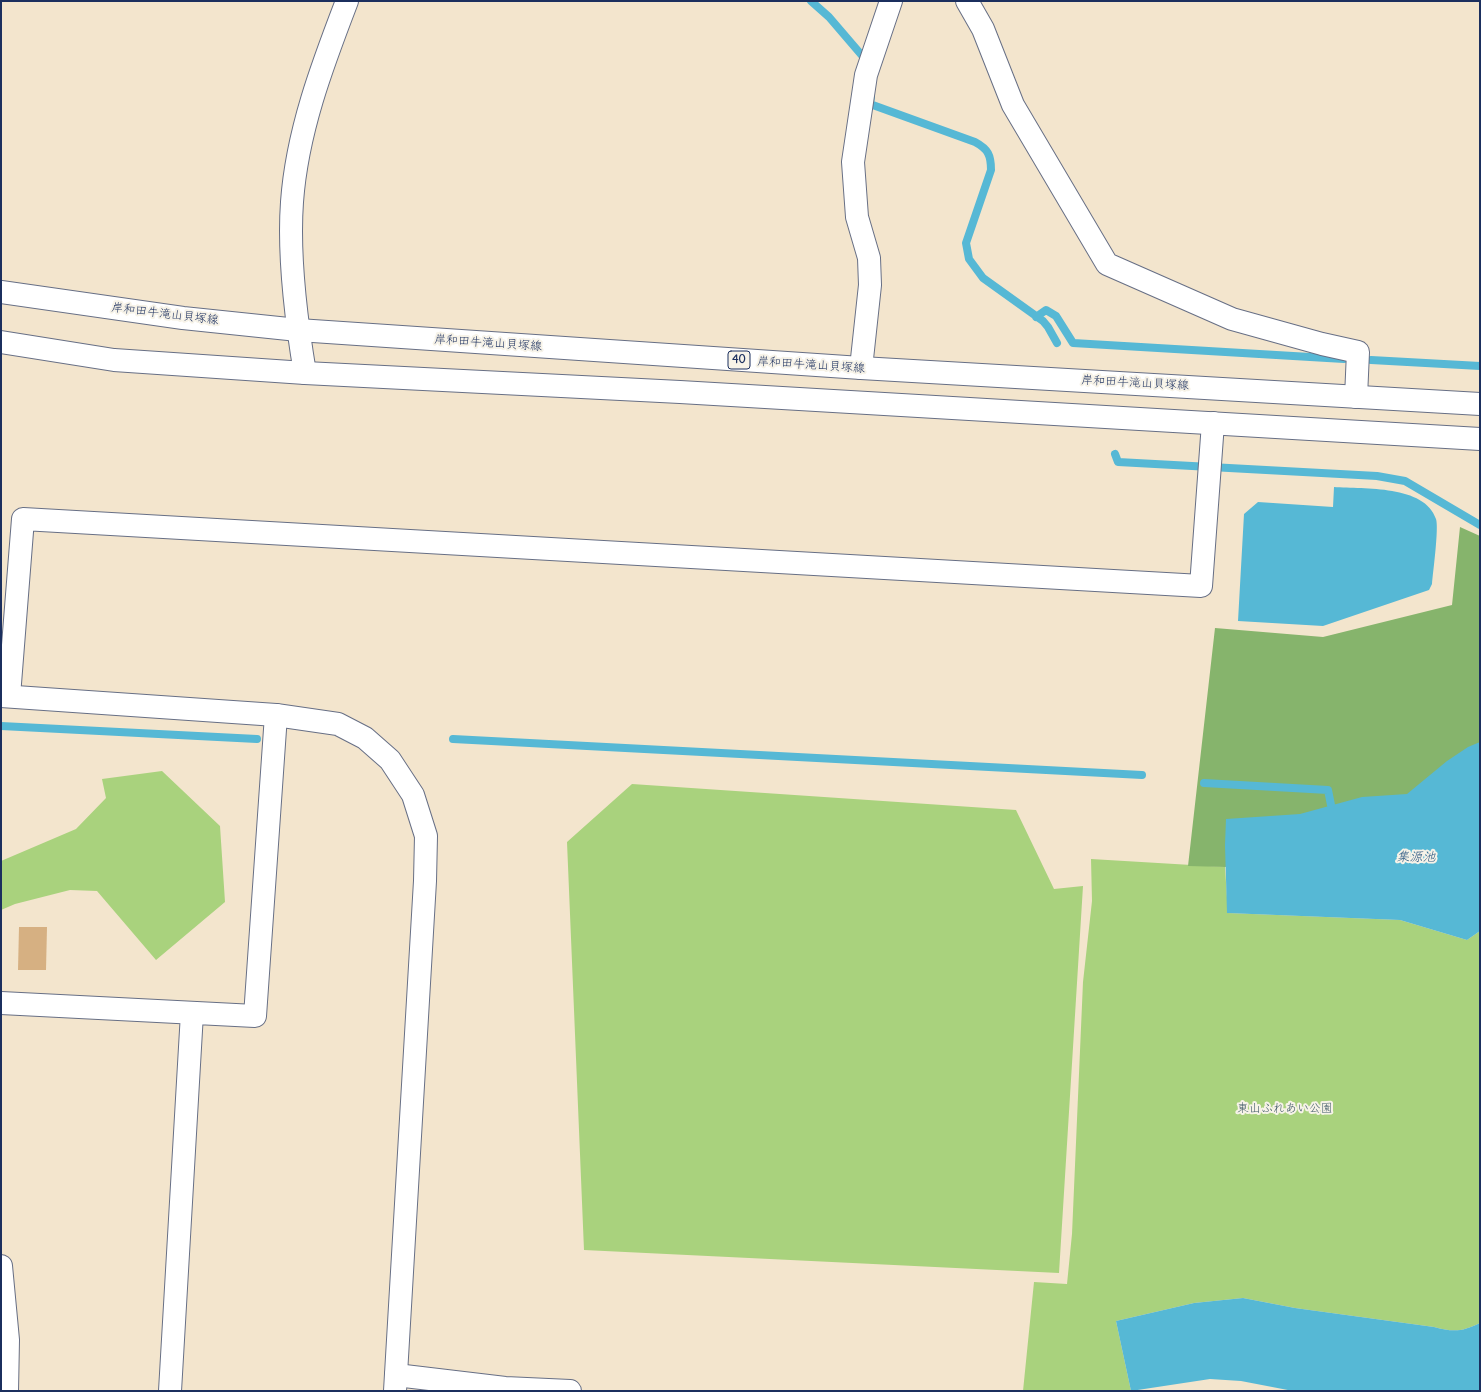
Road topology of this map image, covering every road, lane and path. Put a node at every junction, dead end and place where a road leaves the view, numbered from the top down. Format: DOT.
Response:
graph roads {
  1 [pos="346,1"];
  2 [pos="891,1"];
  3 [pos="967,1"];
  4 [pos="1,292"];
  5 [pos="298,330"];
  6 [pos="1,342"];
  7 [pos="861,368"];
  8 [pos="305,373"];
  9 [pos="1356,396"];
  10 [pos="1480,404"];
  11 [pos="1213,423"];
  12 [pos="1480,438"];
  13 [pos="5,696"];
  14 [pos="276,715"];
  15 [pos="1,1003"];
  16 [pos="192,1013"];
  17 [pos="1,1266"];
  18 [pos="395,1383"];
  19 [pos="505,1390"];
  20 [pos="7,1391"];
  21 [pos="170,1391"];
  22 [pos="570,1391"];
  1 -- 5 [label="street"];
  2 -- 7 [label="street"];
  3 -- 9 [label="street"];
  4 -- 5 [label="street, 岸和田牛滝山貝塚線 / 40"];
  5 -- 7 [label="street, 岸和田牛滝山貝塚線 / 40"];
  5 -- 8 [label="street"];
  6 -- 8 [label="street"];
  7 -- 9 [label="street, 岸和田牛滝山貝塚線 / 40"];
  8 -- 11 [label="street"];
  9 -- 10 [label="street, 岸和田牛滝山貝塚線 / 40"];
  11 -- 12 [label="street"];
  11 -- 13 [label="street"];
  13 -- 14 [label="street"];
  14 -- 16 [label="street"];
  14 -- 18 [label="street"];
  15 -- 16 [label="street"];
  16 -- 21 [label="street"];
  17 -- 20 [label="street"];
  18 -- 19 [label="street"];
  19 -- 22 [label="street"];
}
